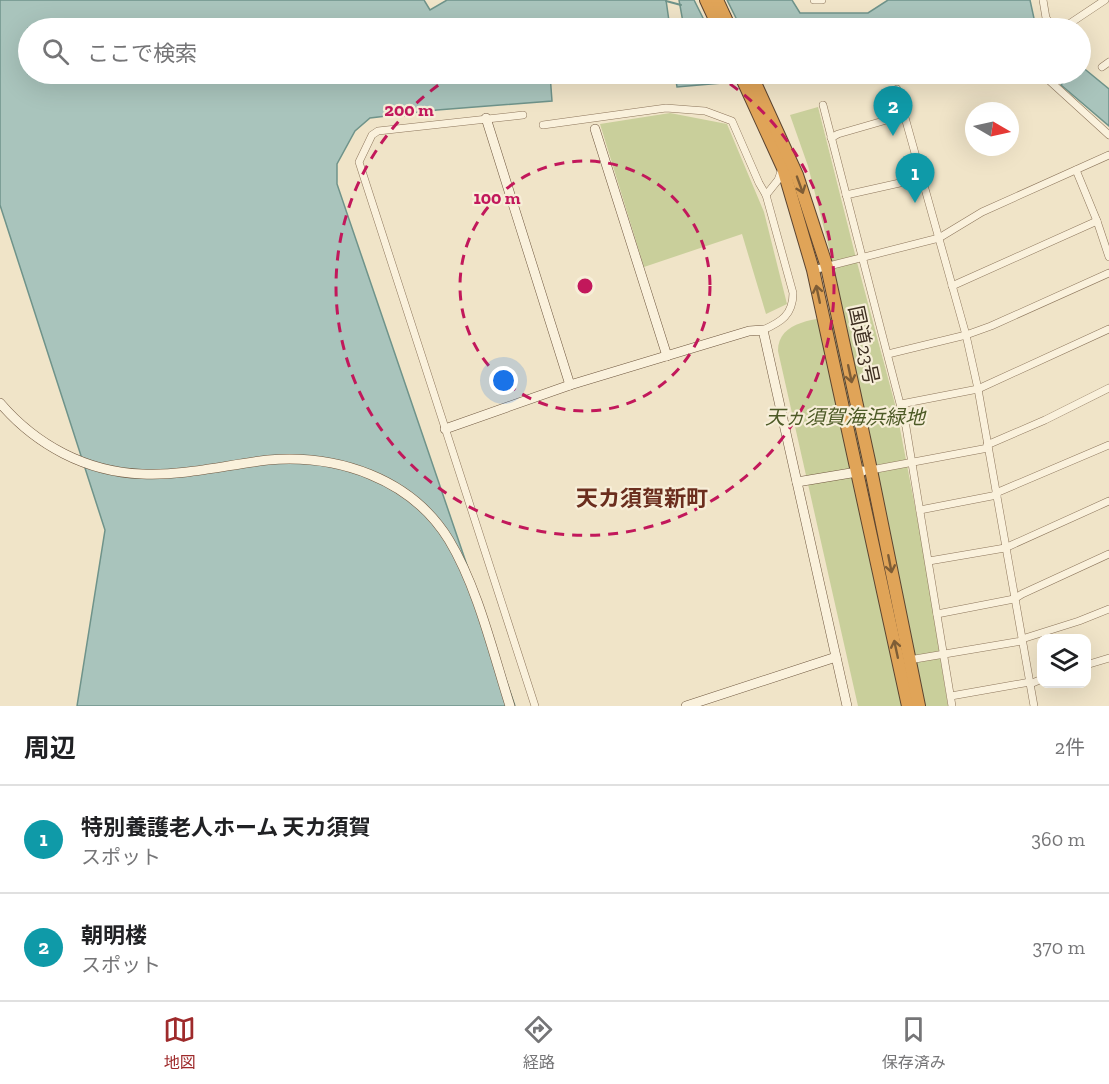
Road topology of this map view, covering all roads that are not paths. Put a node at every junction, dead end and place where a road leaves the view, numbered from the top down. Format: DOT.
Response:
graph roads {
  1 [pos="706,0"];
  2 [pos="717,0"];
  3 [pos="814,0"];
  4 [pos="822,0"];
  5 [pos="1042,0"];
  6 [pos="1105,0"];
  7 [pos="714,18"];
  8 [pos="725,18"];
  9 [pos="1046,18"];
  10 [pos="1079,18"];
  11 [pos="747,84"];
  12 [pos="753,84"];
  13 [pos="1053,84"];
  14 [pos="897,89"];
  15 [pos="755,95"];
  16 [pos="823,105"];
  17 [pos="523,115"];
  18 [pos="904,115"];
  19 [pos="486,118"];
  20 [pos="543,125"];
  21 [pos="595,129"];
  22 [pos="1109,135"];
  23 [pos="831,138"];
  24 [pos="1109,156"];
  25 [pos="783,168"];
  26 [pos="1076,170"];
  27 [pos="922,178"];
  28 [pos="766,195"];
  29 [pos="846,195"];
  30 [pos="1097,221"];
  31 [pos="939,238"];
  32 [pos="861,257"];
  33 [pos="1109,257"];
  34 [pos="826,267"];
  35 [pos="813,270"];
  36 [pos="1109,273"];
  37 [pos="952,286"];
  38 [pos="1109,329"];
  39 [pos="763,330"];
  40 [pos="966,335"];
  41 [pos="888,354"];
  42 [pos="667,356"];
  43 [pos="570,385"];
  44 [pos="1109,388"];
  45 [pos="978,389"];
  46 [pos="0,403"];
  47 [pos="901,404"];
  48 [pos="445,429"];
  49 [pos="1109,445"];
  50 [pos="988,446"];
  51 [pos="912,462"];
  52 [pos="871,470"];
  53 [pos="857,472"];
  54 [pos="797,482"];
  55 [pos="997,494"];
  56 [pos="1109,501"];
  57 [pos="920,510"];
  58 [pos="1005,548"];
  59 [pos="1109,554"];
  60 [pos="929,561"];
  61 [pos="1014,599"];
  62 [pos="1109,609"];
  63 [pos="937,614"];
  64 [pos="1022,640"];
  65 [pos="944,653"];
  66 [pos="836,657"];
  67 [pos="1109,658"];
  68 [pos="909,660"];
  69 [pos="1091,663"];
  70 [pos="1037,680"];
  71 [pos="1030,683"];
  72 [pos="951,696"];
  73 [pos="510,706"];
  74 [pos="535,706"];
  75 [pos="686,706"];
  76 [pos="847,706"];
  77 [pos="908,706"];
  78 [pos="919,706"];
  79 [pos="952,706"];
  80 [pos="1034,706"];
  1 -- 7 [label="highway"];
  2 -- 8 [label="highway"];
  3 -- 4 [label="street"];
  5 -- 9 [label="street"];
  6 -- 10 [label="street"];
  11 -- 15 [label="highway, 国道23号"];
  12 -- 15 [label="highway, 国道23号"];
  13 -- 22 [label="street"];
  14 -- 18 [label="street"];
  15 -- 25 [label="highway, 国道23号"];
  15 -- 34 [label="highway, 国道23号, one-way"];
  16 -- 23 [label="street"];
  17 -- 19 [label="street"];
  18 -- 23 [label="street"];
  18 -- 27 [label="street"];
  19 -- 43 [label="street"];
  19 -- 48 [label="street"];
  20 -- 28 [label="street"];
  21 -- 42 [label="street"];
  23 -- 29 [label="street"];
  24 -- 26 [label="street"];
  25 -- 28 [label="street"];
  25 -- 35 [label="highway, 国道23号"];
  26 -- 30 [label="street"];
  26 -- 31 [label="street"];
  27 -- 29 [label="street"];
  27 -- 31 [label="street"];
  28 -- 39 [label="street"];
  29 -- 32 [label="street"];
  30 -- 33 [label="street"];
  30 -- 37 [label="street"];
  31 -- 32 [label="street"];
  31 -- 37 [label="street"];
  32 -- 34 [label="street"];
  32 -- 41 [label="street"];
  34 -- 35 [label="street"];
  34 -- 52 [label="highway, 国道23号, one-way"];
  53 -- 35 [label="highway, 国道23号, one-way"];
  36 -- 40 [label="street"];
  37 -- 40 [label="street"];
  38 -- 45 [label="street"];
  39 -- 42 [label="street"];
  39 -- 54 [label="street"];
  40 -- 41 [label="street"];
  40 -- 45 [label="street"];
  41 -- 47 [label="street"];
  42 -- 43 [label="street"];
  43 -- 48 [label="street"];
  44 -- 50 [label="street"];
  45 -- 47 [label="street"];
  45 -- 50 [label="street"];
  46 -- 73 [label="street"];
  47 -- 51 [label="street"];
  48 -- 74 [label="street"];
  49 -- 55 [label="street"];
  50 -- 51 [label="street"];
  50 -- 55 [label="street"];
  51 -- 52 [label="street"];
  51 -- 57 [label="street"];
  52 -- 53 [label="street"];
  52 -- 68 [label="highway, 国道23号, one-way"];
  53 -- 54 [label="street"];
  77 -- 53 [label="highway, 国道23号, one-way"];
  54 -- 66 [label="street"];
  55 -- 57 [label="street"];
  55 -- 58 [label="street"];
  56 -- 58 [label="street"];
  57 -- 60 [label="street"];
  58 -- 60 [label="street"];
  58 -- 61 [label="street"];
  59 -- 61 [label="street"];
  60 -- 63 [label="street"];
  61 -- 63 [label="street"];
  61 -- 64 [label="street"];
  62 -- 64 [label="street"];
  63 -- 65 [label="street"];
  64 -- 65 [label="street"];
  64 -- 71 [label="street"];
  65 -- 68 [label="street"];
  65 -- 72 [label="street"];
  66 -- 75 [label="street"];
  66 -- 76 [label="street"];
  67 -- 69 [label="street"];
  68 -- 78 [label="highway, 国道23号"];
  70 -- 71 [label="street"];
  71 -- 72 [label="street"];
  71 -- 80 [label="street"];
  72 -- 79 [label="street"];
}
